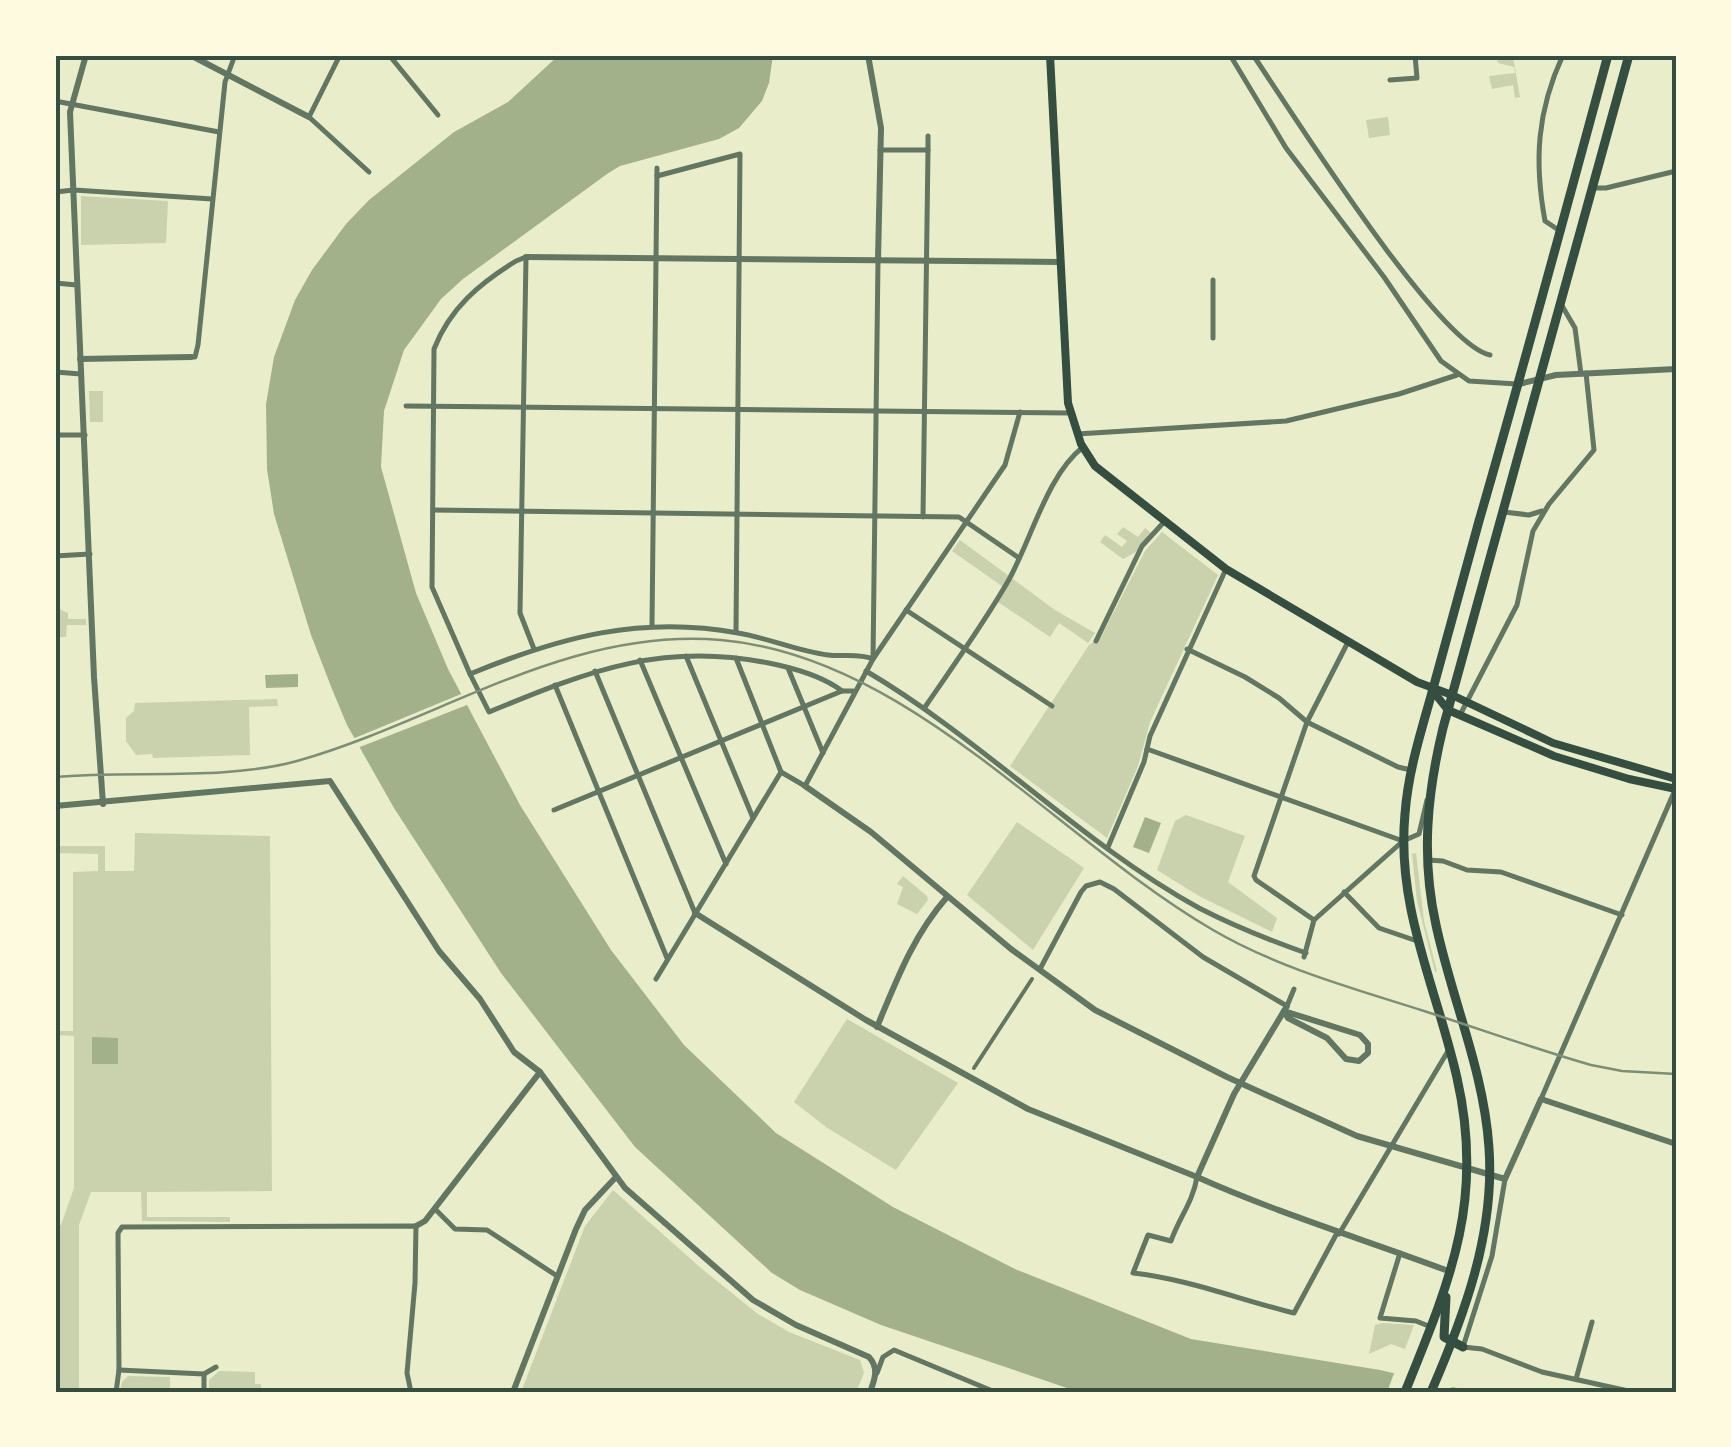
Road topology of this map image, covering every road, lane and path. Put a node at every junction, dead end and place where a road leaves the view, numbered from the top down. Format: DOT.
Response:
graph roads {
  1 [pos="86,55"];
  2 [pos="190,55"];
  3 [pos="235,55"];
  4 [pos="339,55"];
  5 [pos="389,55"];
  6 [pos="868,55"];
  7 [pos="1050,55"];
  8 [pos="1230,55"];
  9 [pos="1415,55"];
  10 [pos="1563,55"];
  11 [pos="1608,55"];
  12 [pos="1629,55"];
  13 [pos="1257,56"];
  14 [pos="226,74"];
  15 [pos="1390,80"];
  16 [pos="55,101"];
  17 [pos="70,104"];
  18 [pos="438,115"];
  19 [pos="309,117"];
  20 [pos="219,132"];
  21 [pos="928,136"];
  22 [pos="880,150"];
  23 [pos="928,150"];
  24 [pos="1676,171"];
  25 [pos="370,172"];
  26 [pos="1593,188"];
  27 [pos="74,190"];
  28 [pos="55,192"];
  29 [pos="212,199"];
  30 [pos="1560,231"];
  31 [pos="526,257"];
  32 [pos="656,258"];
  33 [pos="740,258"];
  34 [pos="878,260"];
  35 [pos="926,260"];
  36 [pos="1060,262"];
  37 [pos="1213,280"];
  38 [pos="55,283"];
  39 [pos="77,284"];
  40 [pos="1560,304"];
  41 [pos="1213,338"];
  42 [pos="1490,355"];
  43 [pos="191,357"];
  44 [pos="80,359"];
  45 [pos="1676,369"];
  46 [pos="55,372"];
  47 [pos="81,374"];
  48 [pos="1457,374"];
  49 [pos="1583,374"];
  50 [pos="1540,378"];
  51 [pos="1517,384"];
  52 [pos="406,406"];
  53 [pos="433,406"];
  54 [pos="524,407"];
  55 [pos="654,408"];
  56 [pos="739,410"];
  57 [pos="877,411"];
  58 [pos="924,412"];
  59 [pos="1020,412"];
  60 [pos="1070,413"];
  61 [pos="85,434"];
  62 [pos="1077,434"];
  63 [pos="55,435"];
  64 [pos="1083,447"];
  65 [pos="433,510"];
  66 [pos="1545,510"];
  67 [pos="522,512"];
  68 [pos="1503,512"];
  69 [pos="652,513"];
  70 [pos="737,514"];
  71 [pos="1529,515"];
  72 [pos="875,516"];
  73 [pos="923,517"];
  74 [pos="964,520"];
  75 [pos="1164,522"];
  76 [pos="1533,530"];
  77 [pos="90,554"];
  78 [pos="55,556"];
  79 [pos="1019,558"];
  80 [pos="1226,569"];
  81 [pos="906,610"];
  82 [pos="652,626"];
  83 [pos="736,632"];
  84 [pos="1096,640"];
  85 [pos="1349,641"];
  86 [pos="534,649"];
  87 [pos="966,649"];
  88 [pos="1188,649"];
  89 [pos="686,656"];
  90 [pos="736,658"];
  91 [pos="873,658"];
  92 [pos="640,660"];
  93 [pos="788,668"];
  94 [pos="595,670"];
  95 [pos="866,671"];
  96 [pos="470,674"];
  97 [pos="555,685"];
  98 [pos="1432,690"];
  99 [pos="842,691"];
  100 [pos="854,691"];
  101 [pos="1452,695"];
  102 [pos="1466,702"];
  103 [pos="804,706"];
  104 [pos="1052,706"];
  105 [pos="924,707"];
  106 [pos="1448,710"];
  107 [pos="1460,715"];
  108 [pos="1307,722"];
  109 [pos="763,723"];
  110 [pos="722,741"];
  111 [pos="1147,749"];
  112 [pos="823,753"];
  113 [pos="681,758"];
  114 [pos="1411,770"];
  115 [pos="781,772"];
  116 [pos="639,776"];
  117 [pos="1676,779"];
  118 [pos="805,786"];
  119 [pos="1676,788"];
  120 [pos="599,792"];
  121 [pos="1429,792"];
  122 [pos="1281,797"];
  123 [pos="103,804"];
  124 [pos="55,806"];
  125 [pos="554,810"];
  126 [pos="753,818"];
  127 [pos="1403,842"];
  128 [pos="1108,847"];
  129 [pos="1428,860"];
  130 [pos="726,864"];
  131 [pos="1344,892"];
  132 [pos="948,896"];
  133 [pos="695,913"];
  134 [pos="1622,915"];
  135 [pos="1314,920"];
  136 [pos="1417,941"];
  137 [pos="667,958"];
  138 [pos="1040,969"];
  139 [pos="656,979"];
  140 [pos="1032,979"];
  141 [pos="1294,990"];
  142 [pos="1285,1009"];
  143 [pos="877,1027"];
  144 [pos="1450,1049"];
  145 [pos="974,1068"];
  146 [pos="540,1072"];
  147 [pos="1240,1083"];
  148 [pos="1541,1099"];
  149 [pos="1676,1144"];
  150 [pos="1388,1147"];
  151 [pos="1467,1168"];
  152 [pos="1490,1174"];
  153 [pos="616,1176"];
  154 [pos="1197,1177"];
  155 [pos="1505,1179"];
  156 [pos="434,1209"];
  157 [pos="416,1226"];
  158 [pos="1338,1233"];
  159 [pos="1400,1253"];
  160 [pos="1452,1272"];
  161 [pos="557,1276"];
  162 [pos="1445,1292"];
  163 [pos="1592,1322"];
  164 [pos="1431,1327"];
  165 [pos="1463,1346"];
  166 [pos="216,1366"];
  167 [pos="119,1370"];
  168 [pos="204,1374"];
  169 [pos="1576,1379"];
  170 [pos="874,1380"];
  171 [pos="116,1392"];
  172 [pos="204,1392"];
  173 [pos="411,1392"];
  174 [pos="512,1392"];
  175 [pos="870,1392"];
  176 [pos="995,1392"];
  177 [pos="1405,1392"];
  178 [pos="1434,1392"];
  179 [pos="1633,1392"];
  1 -- 17 [label="street"];
  2 -- 14 [label="street"];
  3 -- 14 [label="street"];
  4 -- 19 [label="street"];
  5 -- 18 [label="street"];
  6 -- 22 [label="street"];
  7 -- 36 [label="main road"];
  8 -- 48 [label="street"];
  9 -- 15 [label="street"];
  10 -- 30 [label="street"];
  11 -- 30 [label="highway"];
  12 -- 26 [label="highway"];
  13 -- 42 [label="street"];
  14 -- 19 [label="street"];
  14 -- 20 [label="street"];
  16 -- 17 [label="street"];
  17 -- 20 [label="street"];
  17 -- 27 [label="street"];
  19 -- 25 [label="street"];
  20 -- 29 [label="street"];
  21 -- 23 [label="street"];
  22 -- 23 [label="street"];
  22 -- 34 [label="street"];
  23 -- 35 [label="street"];
  24 -- 26 [label="street"];
  26 -- 40 [label="highway"];
  27 -- 28 [label="street"];
  27 -- 29 [label="street"];
  27 -- 39 [label="street"];
  29 -- 43 [label="street"];
  30 -- 51 [label="highway"];
  31 -- 32 [label="street"];
  31 -- 53 [label="street"];
  31 -- 54 [label="street"];
  32 -- 33 [label="street"];
  32 -- 33 [label="street"];
  32 -- 55 [label="street"];
  33 -- 34 [label="street"];
  33 -- 56 [label="street"];
  34 -- 35 [label="street"];
  34 -- 57 [label="street"];
  35 -- 36 [label="street"];
  35 -- 58 [label="street"];
  36 -- 60 [label="main road"];
  37 -- 41 [label="street"];
  38 -- 39 [label="street"];
  39 -- 44 [label="street"];
  40 -- 49 [label="street"];
  40 -- 50 [label="highway"];
  43 -- 44 [label="street"];
  44 -- 47 [label="street"];
  45 -- 49 [label="street"];
  46 -- 47 [label="street"];
  47 -- 61 [label="street"];
  48 -- 51 [label="street"];
  48 -- 62 [label="street"];
  49 -- 50 [label="street"];
  49 -- 66 [label="street"];
  50 -- 51 [label="street"];
  50 -- 68 [label="highway"];
  51 -- 98 [label="highway"];
  52 -- 53 [label="street"];
  53 -- 54 [label="street"];
  53 -- 65 [label="street"];
  54 -- 55 [label="street"];
  54 -- 67 [label="street"];
  55 -- 56 [label="street"];
  55 -- 69 [label="street"];
  56 -- 57 [label="street"];
  56 -- 70 [label="street"];
  57 -- 58 [label="street"];
  57 -- 72 [label="street"];
  58 -- 59 [label="street"];
  58 -- 73 [label="street"];
  59 -- 60 [label="street"];
  59 -- 74 [label="street"];
  60 -- 62 [label="main road"];
  61 -- 63 [label="street"];
  61 -- 77 [label="street"];
  62 -- 64 [label="main road"];
  64 -- 75 [label="main road"];
  64 -- 79 [label="street"];
  65 -- 67 [label="street"];
  65 -- 96 [label="street"];
  66 -- 71 [label="street"];
  66 -- 76 [label="street"];
  67 -- 69 [label="street"];
  67 -- 86 [label="street"];
  68 -- 71 [label="street"];
  68 -- 101 [label="highway"];
  69 -- 70 [label="street"];
  69 -- 82 [label="street"];
  70 -- 72 [label="street"];
  70 -- 83 [label="street"];
  71 -- 76 [label="street"];
  72 -- 73 [label="street"];
  72 -- 91 [label="street"];
  73 -- 74 [label="street"];
  74 -- 79 [label="street"];
  74 -- 81 [label="street"];
  75 -- 80 [label="main road"];
  75 -- 84 [label="street"];
  76 -- 102 [label="street"];
  77 -- 78 [label="street"];
  77 -- 123 [label="street"];
  79 -- 87 [label="street"];
  80 -- 85 [label="main road"];
  80 -- 88 [label="street"];
  81 -- 87 [label="street"];
  81 -- 91 [label="street"];
  82 -- 83 [label="street"];
  82 -- 86 [label="street"];
  83 -- 91 [label="street"];
  85 -- 98 [label="main road"];
  85 -- 108 [label="street"];
  86 -- 96 [label="street"];
  87 -- 104 [label="street"];
  87 -- 105 [label="street"];
  88 -- 108 [label="street"];
  88 -- 111 [label="street"];
  89 -- 90 [label="street"];
  89 -- 92 [label="street"];
  89 -- 110 [label="street"];
  90 -- 93 [label="street"];
  90 -- 109 [label="street"];
  91 -- 95 [label="street"];
  92 -- 94 [label="street"];
  92 -- 113 [label="street"];
  93 -- 99 [label="street"];
  93 -- 103 [label="street"];
  94 -- 97 [label="street"];
  94 -- 116 [label="street"];
  95 -- 100 [label="street"];
  95 -- 105 [label="street"];
  96 -- 97 [label="street"];
  97 -- 120 [label="street"];
  98 -- 101 [label="main road"];
  98 -- 106 [label="main road"];
  98 -- 114 [label="highway"];
  99 -- 100 [label="street"];
  99 -- 103 [label="street"];
  100 -- 112 [label="street"];
  101 -- 102 [label="main road"];
  101 -- 106 [label="highway"];
  102 -- 107 [label="street"];
  102 -- 117 [label="main road"];
  103 -- 109 [label="street"];
  103 -- 112 [label="street"];
  105 -- 128 [label="street"];
  106 -- 107 [label="main road"];
  106 -- 121 [label="highway"];
  107 -- 119 [label="main road"];
  108 -- 114 [label="street"];
  108 -- 122 [label="street"];
  109 -- 110 [label="street"];
  109 -- 115 [label="street"];
  110 -- 113 [label="street"];
  110 -- 126 [label="street"];
  111 -- 122 [label="street"];
  111 -- 128 [label="street"];
  112 -- 118 [label="street"];
  113 -- 116 [label="street"];
  113 -- 130 [label="street"];
  114 -- 127 [label="highway"];
  115 -- 118 [label="street"];
  115 -- 126 [label="street"];
  116 -- 120 [label="street"];
  116 -- 133 [label="street"];
  118 -- 132 [label="street"];
  119 -- 134 [label="street"];
  120 -- 125 [label="street"];
  120 -- 137 [label="street"];
  121 -- 127 [label="street"];
  121 -- 129 [label="highway"];
  122 -- 127 [label="street"];
  122 -- 135 [label="street"];
  123 -- 124 [label="street"];
  123 -- 146 [label="street"];
  126 -- 130 [label="street"];
  127 -- 131 [label="street"];
  127 -- 136 [label="highway"];
  128 -- 135 [label="street"];
  129 -- 134 [label="street"];
  129 -- 152 [label="highway"];
  130 -- 133 [label="street"];
  131 -- 135 [label="street"];
  131 -- 136 [label="street"];
  132 -- 138 [label="street"];
  132 -- 143 [label="street"];
  133 -- 137 [label="street"];
  133 -- 143 [label="street"];
  134 -- 148 [label="street"];
  136 -- 144 [label="highway"];
  137 -- 139 [label="street"];
  138 -- 142 [label="street"];
  138 -- 147 [label="street"];
  140 -- 145 [label="street"];
  141 -- 142 [label="street"];
  142 -- 142 [label="street"];
  142 -- 147 [label="street"];
  143 -- 154 [label="street"];
  144 -- 150 [label="street"];
  144 -- 151 [label="highway"];
  146 -- 153 [label="street"];
  146 -- 156 [label="street"];
  147 -- 150 [label="street"];
  147 -- 154 [label="street"];
  148 -- 149 [label="street"];
  148 -- 155 [label="street"];
  150 -- 151 [label="street"];
  150 -- 158 [label="street"];
  151 -- 152 [label="street"];
  151 -- 160 [label="highway"];
  152 -- 155 [label="street"];
  152 -- 178 [label="highway"];
  153 -- 161 [label="street"];
  153 -- 170 [label="street"];
  154 -- 158 [label="street"];
  154 -- 158 [label="street"];
  155 -- 165 [label="street"];
  156 -- 157 [label="street"];
  156 -- 161 [label="street"];
  157 -- 167 [label="street"];
  157 -- 173 [label="street"];
  158 -- 159 [label="street"];
  159 -- 160 [label="street"];
  159 -- 164 [label="street"];
  160 -- 162 [label="highway"];
  161 -- 174 [label="street"];
  162 -- 164 [label="highway"];
  162 -- 165 [label="highway"];
  163 -- 169 [label="street"];
  164 -- 177 [label="highway"];
  165 -- 169 [label="street"];
  166 -- 168 [label="street"];
  167 -- 168 [label="street"];
  167 -- 171 [label="street"];
  168 -- 172 [label="street"];
  169 -- 179 [label="street"];
  170 -- 175 [label="street"];
  170 -- 176 [label="street"];
}
